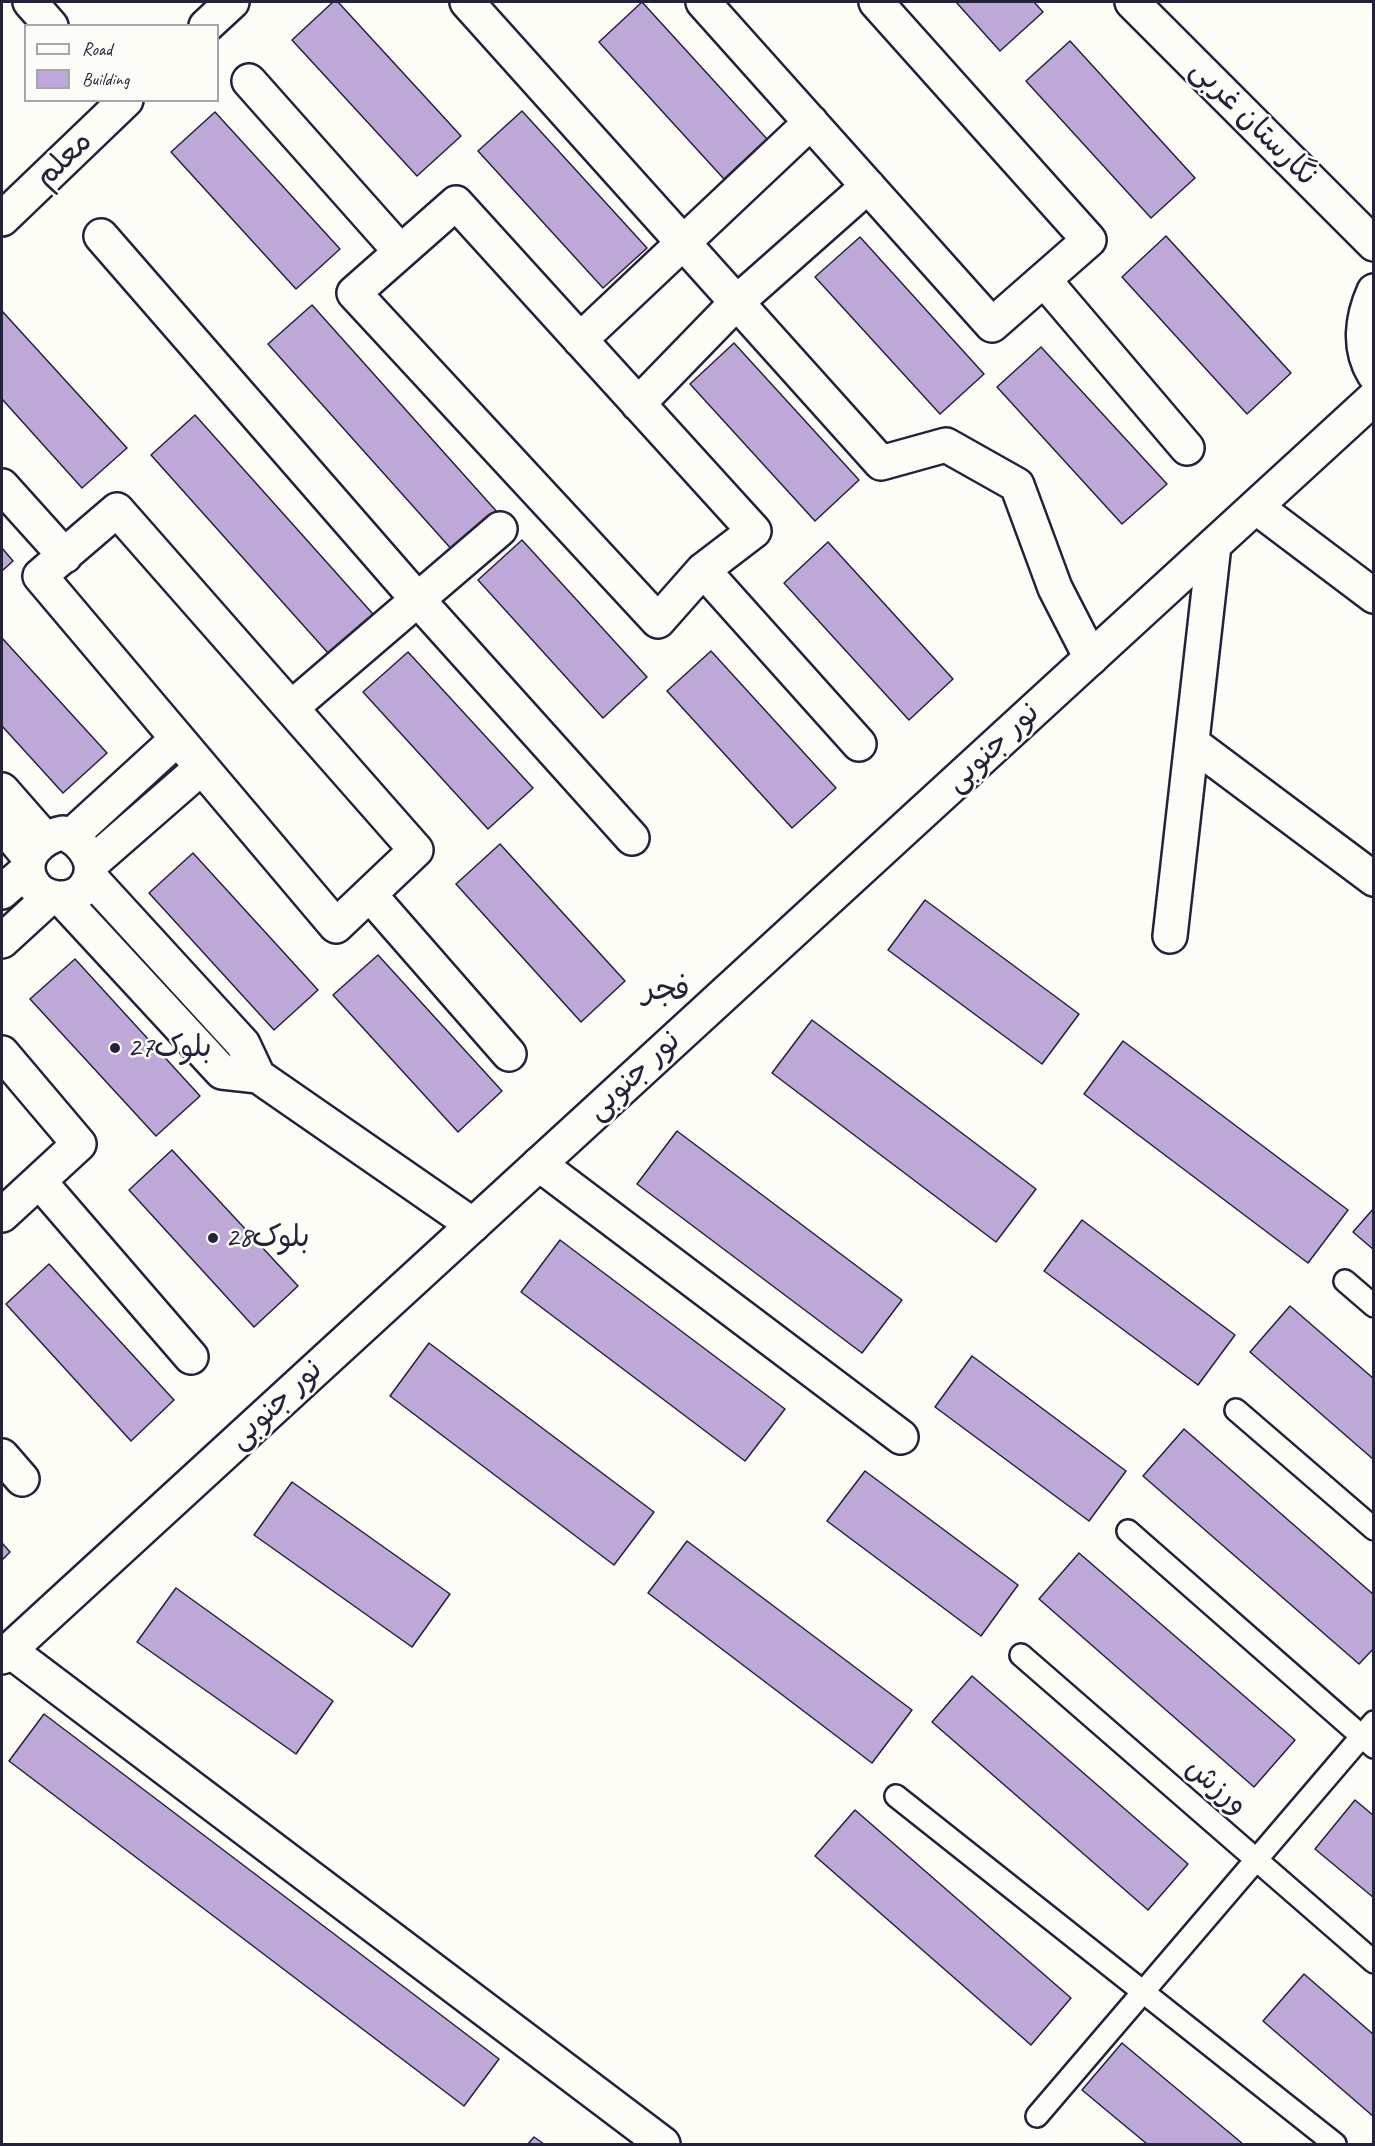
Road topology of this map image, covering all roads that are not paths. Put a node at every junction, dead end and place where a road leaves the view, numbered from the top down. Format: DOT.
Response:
graph roads {
  1 [pos="30,2"];
  2 [pos="232,2"];
  3 [pos="467,2"];
  4 [pos="703,2"];
  5 [pos="876,2"];
  6 [pos="1132,2"];
  7 [pos="49,24"];
  8 [pos="208,24"];
  9 [pos="249,81"];
  10 [pos="122,102"];
  11 [pos="811,122"];
  12 [pos="868,186"];
  13 [pos="2,219"];
  14 [pos="101,236"];
  15 [pos="683,243"];
  16 [pos="1374,244"];
  17 [pos="400,251"];
  18 [pos="1044,280"];
  19 [pos="1374,291"];
  20 [pos="736,302"];
  21 [pos="580,340"];
  22 [pos="1374,374"];
  23 [pos="1374,398"];
  24 [pos="638,404"];
  25 [pos="1187,448"];
  26 [pos="2,486"];
  27 [pos="1256,507"];
  28 [pos="500,529"];
  29 [pos="1214,545"];
  30 [pos="65,556"];
  31 [pos="703,570"];
  32 [pos="1374,596"];
  33 [pos="418,600"];
  34 [pos="1091,658"];
  35 [pos="291,708"];
  36 [pos="177,739"];
  37 [pos="1192,743"];
  38 [pos="859,744"];
  39 [pos="201,768"];
  40 [pos="2,790"];
  41 [pos="2,825"];
  42 [pos="632,838"];
  43 [pos="43,850"];
  44 [pos="90,871"];
  45 [pos="1374,879"];
  46 [pos="2,892"];
  47 [pos="370,895"];
  48 [pos="56,898"];
  49 [pos="1170,936"];
  50 [pos="2,941"];
  51 [pos="2,1053"];
  52 [pos="509,1054"];
  53 [pos="258,1076"];
  54 [pos="538,1164"];
  55 [pos="39,1181"];
  56 [pos="2,1215"];
  57 [pos="472,1225"];
  58 [pos="1345,1281"];
  59 [pos="1374,1306"];
  60 [pos="191,1357"];
  61 [pos="1236,1410"];
  62 [pos="901,1437"];
  63 [pos="1374,1529"];
  64 [pos="1128,1531"];
  65 [pos="5,1654"];
  66 [pos="1021,1655"];
  67 [pos="1370,1735"];
  68 [pos="896,1796"];
  69 [pos="1255,1861"];
  70 [pos="1374,1962"];
  71 [pos="1143,1992"];
  72 [pos="1037,2116"];
  73 [pos="663,2145"];
  74 [pos="1335,2145"];
  1 -- 7 [label="street"];
  2 -- 8 [label="street"];
  3 -- 15 [label="street"];
  4 -- 11 [label="street"];
  5 -- 18 [label="street"];
  6 -- 16 [label="street, نگارستان غربی"];
  9 -- 17 [label="street"];
  10 -- 13 [label="street, معلم"];
  11 -- 12 [label="street"];
  11 -- 15 [label="street"];
  12 -- 18 [label="street"];
  12 -- 20 [label="street"];
  14 -- 33 [label="street"];
  15 -- 20 [label="street"];
  15 -- 21 [label="street"];
  17 -- 21 [label="street"];
  17 -- 31 [label="street"];
  18 -- 25 [label="street"];
  19 -- 22 [label="street"];
  20 -- 24 [label="street"];
  20 -- 34 [label="street"];
  21 -- 24 [label="street"];
  23 -- 27 [label="street, نور جنوبی"];
  24 -- 31 [label="street"];
  26 -- 30 [label="street"];
  27 -- 29 [label="street, نور جنوبی"];
  27 -- 32 [label="street"];
  28 -- 33 [label="street"];
  29 -- 34 [label="street, نور جنوبی"];
  29 -- 37 [label="street"];
  30 -- 35 [label="street"];
  30 -- 36 [label="street"];
  31 -- 38 [label="street"];
  33 -- 35 [label="street"];
  33 -- 42 [label="street"];
  34 -- 54 [label="street, نور جنوبی"];
  35 -- 47 [label="street"];
  36 -- 39 [label="street"];
  36 -- 43 [label="street"];
  37 -- 45 [label="street"];
  37 -- 49 [label="street"];
  39 -- 44 [label="street"];
  39 -- 47 [label="street"];
  40 -- 43 [label="street"];
  41 -- 43 [label="street"];
  43 -- 44 [label="street"];
  43 -- 46 [label="street"];
  43 -- 48 [label="street"];
  44 -- 48 [label="street"];
  44 -- 53 [label="street"];
  47 -- 52 [label="street"];
  48 -- 50 [label="street"];
  48 -- 53 [label="street"];
  51 -- 55 [label="street"];
  53 -- 57 [label="street"];
  54 -- 57 [label="street, نور جنوبی"];
  54 -- 62 [label="street"];
  55 -- 56 [label="street"];
  55 -- 60 [label="street"];
  57 -- 65 [label="street, نور جنوبی"];
  58 -- 59 [label="lane"];
  61 -- 63 [label="lane"];
  64 -- 67 [label="lane"];
  65 -- 73 [label="street"];
  66 -- 69 [label="lane, ورزش"];
  67 -- 69 [label="lane"];
  68 -- 71 [label="lane"];
  69 -- 70 [label="lane, ورزش"];
  69 -- 71 [label="lane"];
  71 -- 72 [label="lane"];
  71 -- 74 [label="lane"];
}
